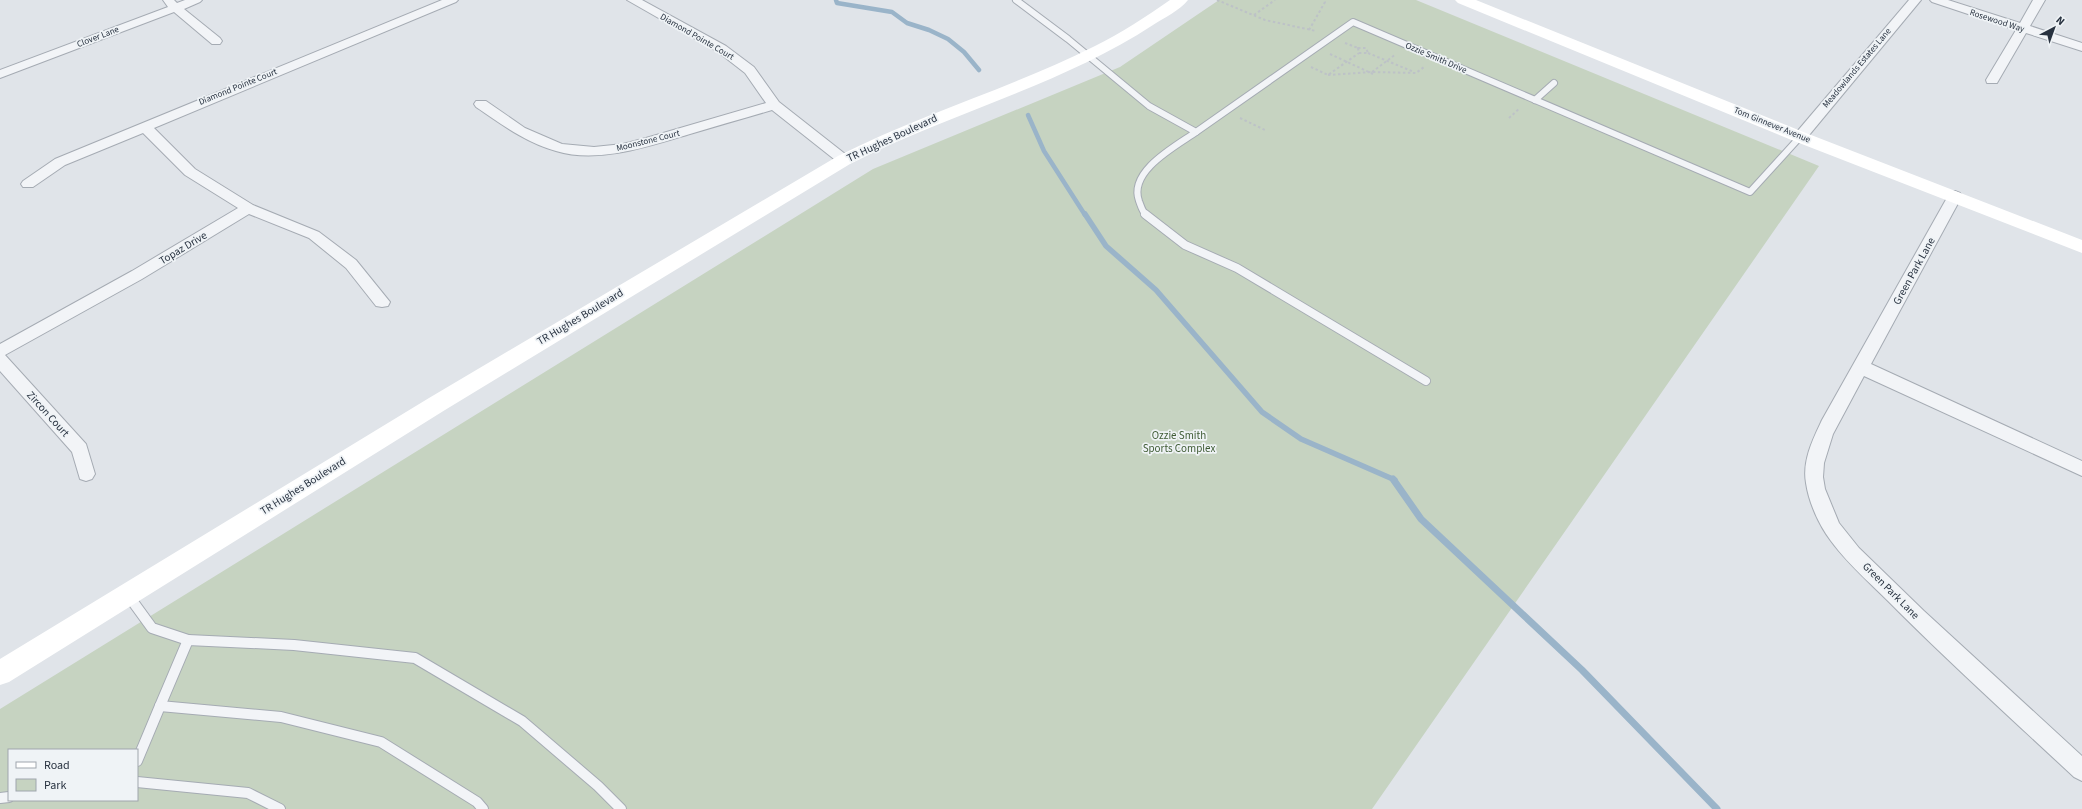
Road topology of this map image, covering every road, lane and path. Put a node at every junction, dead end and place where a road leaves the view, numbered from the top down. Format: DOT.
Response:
graph roads {
  1 [pos="196,0"];
  2 [pos="452,0"];
  3 [pos="633,0"];
  4 [pos="1016,0"];
  5 [pos="1180,0"];
  6 [pos="1218,0"];
  7 [pos="1276,0"];
  8 [pos="1324,0"];
  9 [pos="1463,0"];
  10 [pos="1916,0"];
  11 [pos="1936,0"];
  12 [pos="2039,0"];
  13 [pos="171,4"];
  14 [pos="1254,15"];
  15 [pos="2022,29"];
  16 [pos="216,41"];
  17 [pos="2082,47"];
  18 [pos="1325,52"];
  19 [pos="1359,52"];
  20 [pos="1398,52"];
  21 [pos="1368,53"];
  22 [pos="1088,56"];
  23 [pos="1347,61"];
  24 [pos="1387,61"];
  25 [pos="1317,62"];
  26 [pos="1428,65"];
  27 [pos="1372,73"];
  28 [pos="1416,73"];
  29 [pos="0,74"];
  30 [pos="1328,75"];
  31 [pos="1992,80"];
  32 [pos="1554,83"];
  33 [pos="1535,100"];
  34 [pos="481,104"];
  35 [pos="774,105"];
  36 [pos="1246,113"];
  37 [pos="144,126"];
  38 [pos="1267,131"];
  39 [pos="1196,132"];
  40 [pos="1800,136"];
  41 [pos="844,160"];
  42 [pos="28,184"];
  43 [pos="1955,196"];
  44 [pos="248,208"];
  45 [pos="2082,246"];
  46 [pos="382,302"];
  47 [pos="0,351"];
  48 [pos="0,360"];
  49 [pos="1861,367"];
  50 [pos="1426,381"];
  51 [pos="2082,469"];
  52 [pos="86,474"];
  53 [pos="127,594"];
  54 [pos="188,640"];
  55 [pos="0,673"];
  56 [pos="160,706"];
  57 [pos="138,759"];
  58 [pos="2082,770"];
  59 [pos="138,782"];
  60 [pos="280,809"];
  61 [pos="483,809"];
  62 [pos="621,809"];
  1 -- 13 [label="street, Clover Lane"];
  2 -- 37 [label="street, Diamond Pointe Court"];
  3 -- 35 [label="street, Diamond Pointe Court"];
  4 -- 22 [label="lane"];
  5 -- 22 [label="main road, TR Hughes Boulevard"];
  6 -- 14 [label="path"];
  7 -- 14 [label="path"];
  8 -- 14 [label="path"];
  9 -- 40 [label="main road, Tom Ginnever Avenue"];
  10 -- 40 [label="street, Meadowlands Estates Lane"];
  11 -- 15 [label="street, Rosewood Way"];
  12 -- 15 [label="street"];
  13 -- 16 [label="street"];
  13 -- 29 [label="street, Clover Lane"];
  15 -- 17 [label="street, Rosewood Way"];
  15 -- 31 [label="street"];
  18 -- 23 [label="path"];
  19 -- 21 [label="path"];
  19 -- 21 [label="path"];
  19 -- 23 [label="path"];
  20 -- 24 [label="path"];
  21 -- 24 [label="path"];
  22 -- 39 [label="lane"];
  22 -- 41 [label="main road, TR Hughes Boulevard"];
  23 -- 27 [label="path"];
  23 -- 30 [label="path"];
  24 -- 27 [label="path"];
  24 -- 28 [label="path"];
  25 -- 30 [label="path"];
  26 -- 28 [label="path"];
  27 -- 28 [label="path"];
  27 -- 30 [label="path"];
  32 -- 33 [label="lane"];
  33 -- 39 [label="lane, Ozzie Smith Drive"];
  33 -- 40 [label="lane, Ozzie Smith Drive"];
  34 -- 35 [label="street, Moonstone Court"];
  35 -- 41 [label="street, Diamond Pointe Court"];
  36 -- 38 [label="path"];
  37 -- 42 [label="street, Diamond Pointe Court"];
  37 -- 44 [label="street"];
  39 -- 50 [label="lane"];
  40 -- 43 [label="main road, Tom Ginnever Avenue"];
  41 -- 53 [label="main road, TR Hughes Boulevard"];
  43 -- 45 [label="main road, Tom Ginnever Avenue"];
  43 -- 49 [label="street, Green Park Lane"];
  44 -- 46 [label="street"];
  44 -- 47 [label="street, Topaz Drive"];
  48 -- 52 [label="street, Zircon Court"];
  49 -- 51 [label="street"];
  49 -- 58 [label="street, Green Park Lane"];
  53 -- 54 [label="lane"];
  53 -- 55 [label="main road, TR Hughes Boulevard"];
  54 -- 56 [label="lane"];
  54 -- 62 [label="lane"];
  56 -- 57 [label="lane"];
  56 -- 61 [label="lane"];
  59 -- 60 [label="lane"];
}
